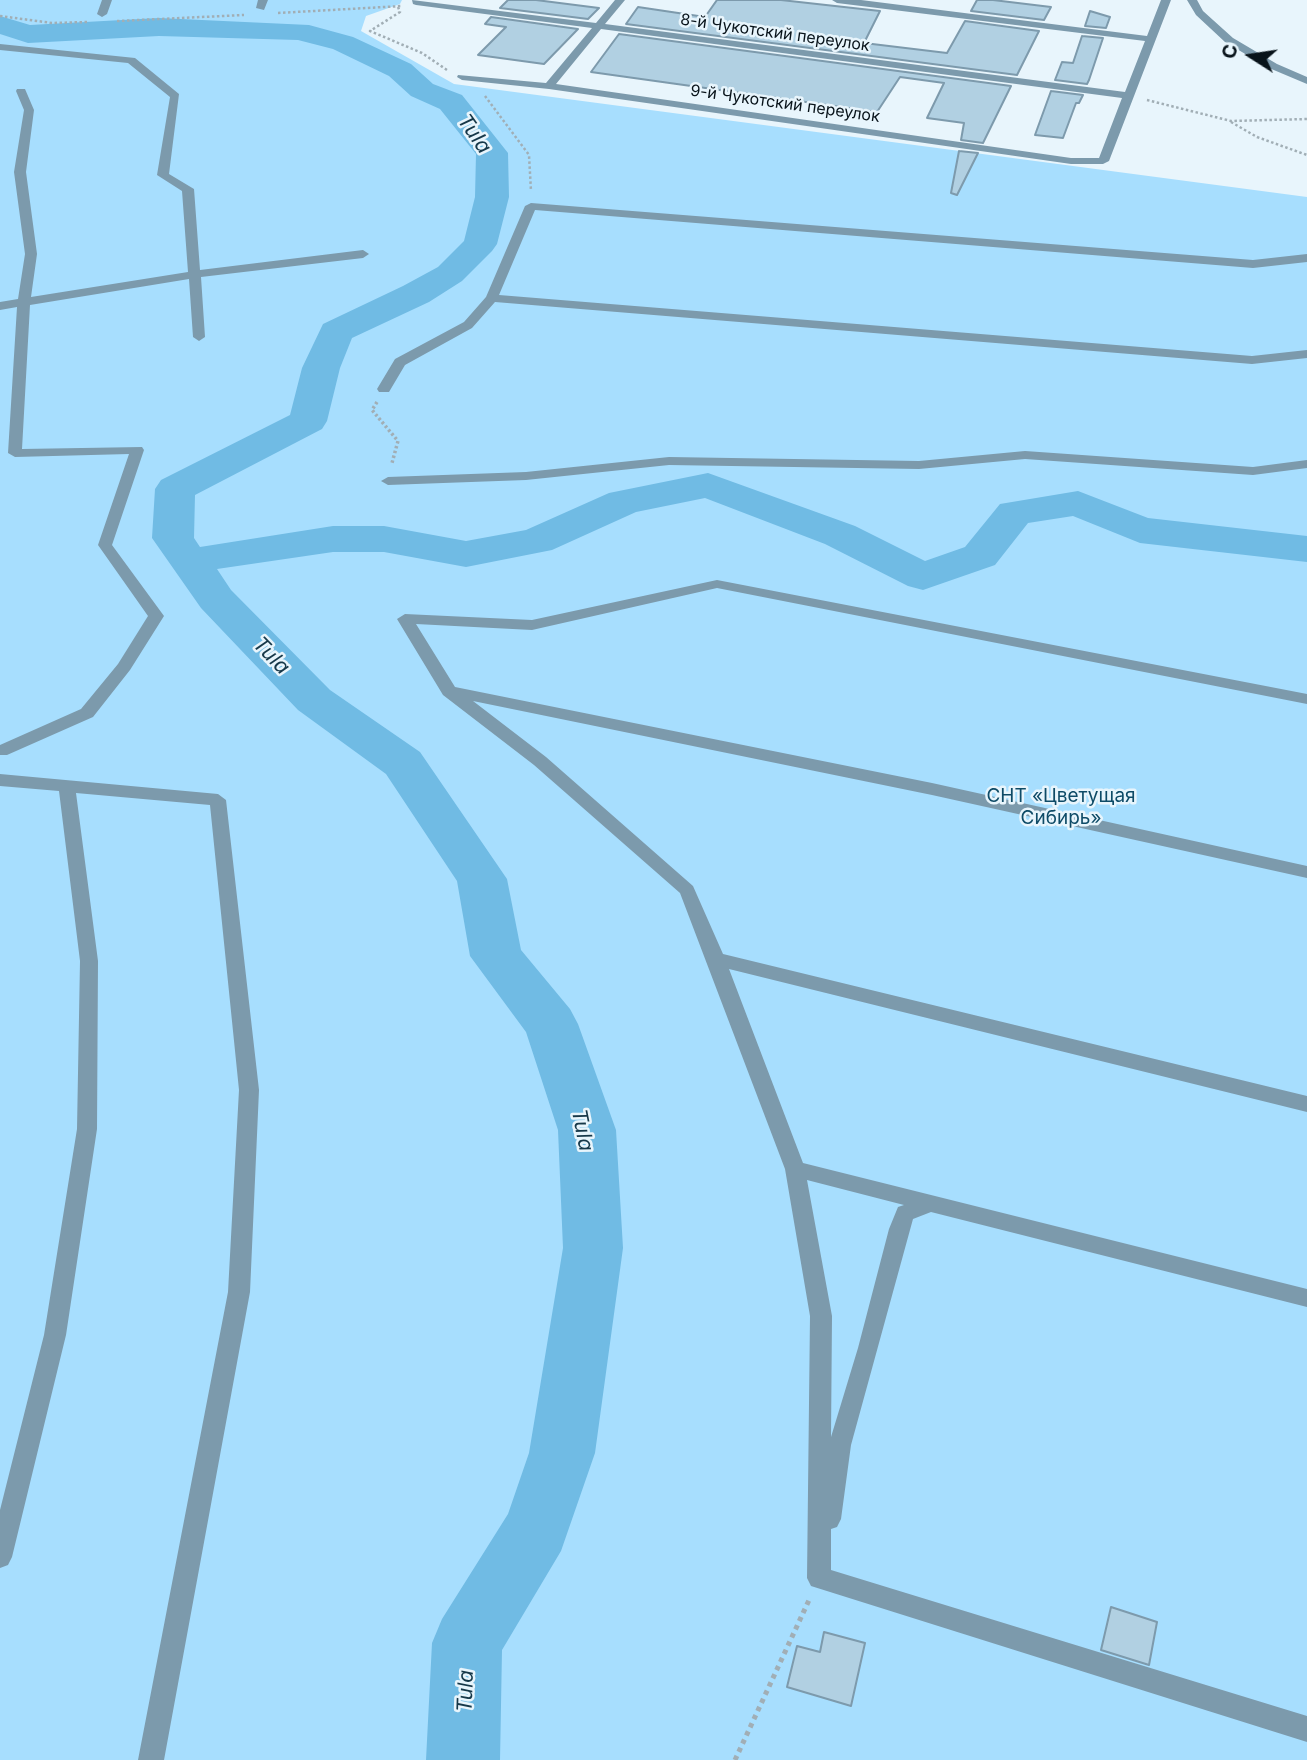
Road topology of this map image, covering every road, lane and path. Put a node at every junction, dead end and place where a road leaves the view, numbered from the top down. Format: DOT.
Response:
graph roads {
  1 [pos="107,0"];
  2 [pos="620,0"];
  3 [pos="837,0"];
  4 [pos="1166,0"];
  5 [pos="1192,0"];
  6 [pos="416,1"];
  7 [pos="398,7"];
  8 [pos="262,9"];
  9 [pos="102,14"];
  10 [pos="0,16"];
  11 [pos="117,21"];
  12 [pos="93,22"];
  13 [pos="598,25"];
  14 [pos="1151,39"];
  15 [pos="0,47"];
  16 [pos="462,77"];
  17 [pos="1307,81"];
  18 [pos="549,86"];
  19 [pos="21,91"];
  20 [pos="1130,96"];
  21 [pos="1307,119"];
  22 [pos="1231,121"];
  23 [pos="1307,155"];
  24 [pos="531,206"];
  25 [pos="363,254"];
  26 [pos="1307,258"];
  27 [pos="195,275"];
  28 [pos="492,298"];
  29 [pos="24,302"];
  30 [pos="0,306"];
  31 [pos="199,337"];
  32 [pos="1307,354"];
  33 [pos="384,389"];
  34 [pos="1307,464"];
  35 [pos="388,481"];
  36 [pos="449,691"];
  37 [pos="1307,699"];
  38 [pos="0,750"];
  39 [pos="0,780"];
  40 [pos="66,786"];
  41 [pos="1307,872"];
  42 [pos="716,959"];
  43 [pos="1307,1104"];
  44 [pos="795,1169"];
  45 [pos="931,1203"];
  46 [pos="1307,1298"];
  47 [pos="0,1557"];
  48 [pos="820,1578"];
  49 [pos="1307,1730"];
  50 [pos="151,1760"];
  51 [pos="735,1760"];
  1 -- 9 [label="street"];
  2 -- 13 [label="street"];
  3 -- 14 [label="street"];
  4 -- 14 [label="street"];
  5 -- 17 [label="street"];
  6 -- 7 [label="path"];
  6 -- 13 [label="street, 8-й Чукотский переулок"];
  7 -- 8 [label="path"];
  7 -- 16 [label="path"];
  8 -- 11 [label="path"];
  10 -- 12 [label="path"];
  13 -- 18 [label="street"];
  13 -- 20 [label="street, 8-й Чукотский переулок"];
  14 -- 20 [label="street"];
  15 -- 27 [label="street"];
  16 -- 18 [label="street, 9-й Чукотский переулок"];
  16 -- 24 [label="path"];
  18 -- 20 [label="street, 9-й Чукотский переулок"];
  19 -- 29 [label="street"];
  20 -- 22 [label="path"];
  21 -- 22 [label="path"];
  22 -- 23 [label="path"];
  24 -- 26 [label="street"];
  24 -- 28 [label="street"];
  25 -- 27 [label="street"];
  27 -- 29 [label="street"];
  27 -- 31 [label="street"];
  28 -- 32 [label="street"];
  28 -- 33 [label="street"];
  29 -- 30 [label="street"];
  29 -- 38 [label="street"];
  33 -- 35 [label="path"];
  34 -- 35 [label="street"];
  36 -- 37 [label="street"];
  36 -- 41 [label="street"];
  36 -- 42 [label="street"];
  39 -- 40 [label="street"];
  40 -- 47 [label="street"];
  40 -- 50 [label="street"];
  42 -- 43 [label="street"];
  42 -- 44 [label="street"];
  44 -- 45 [label="street"];
  44 -- 48 [label="street"];
  45 -- 46 [label="street"];
  45 -- 48 [label="street"];
  48 -- 49 [label="street"];
  48 -- 51 [label="path"];
}
